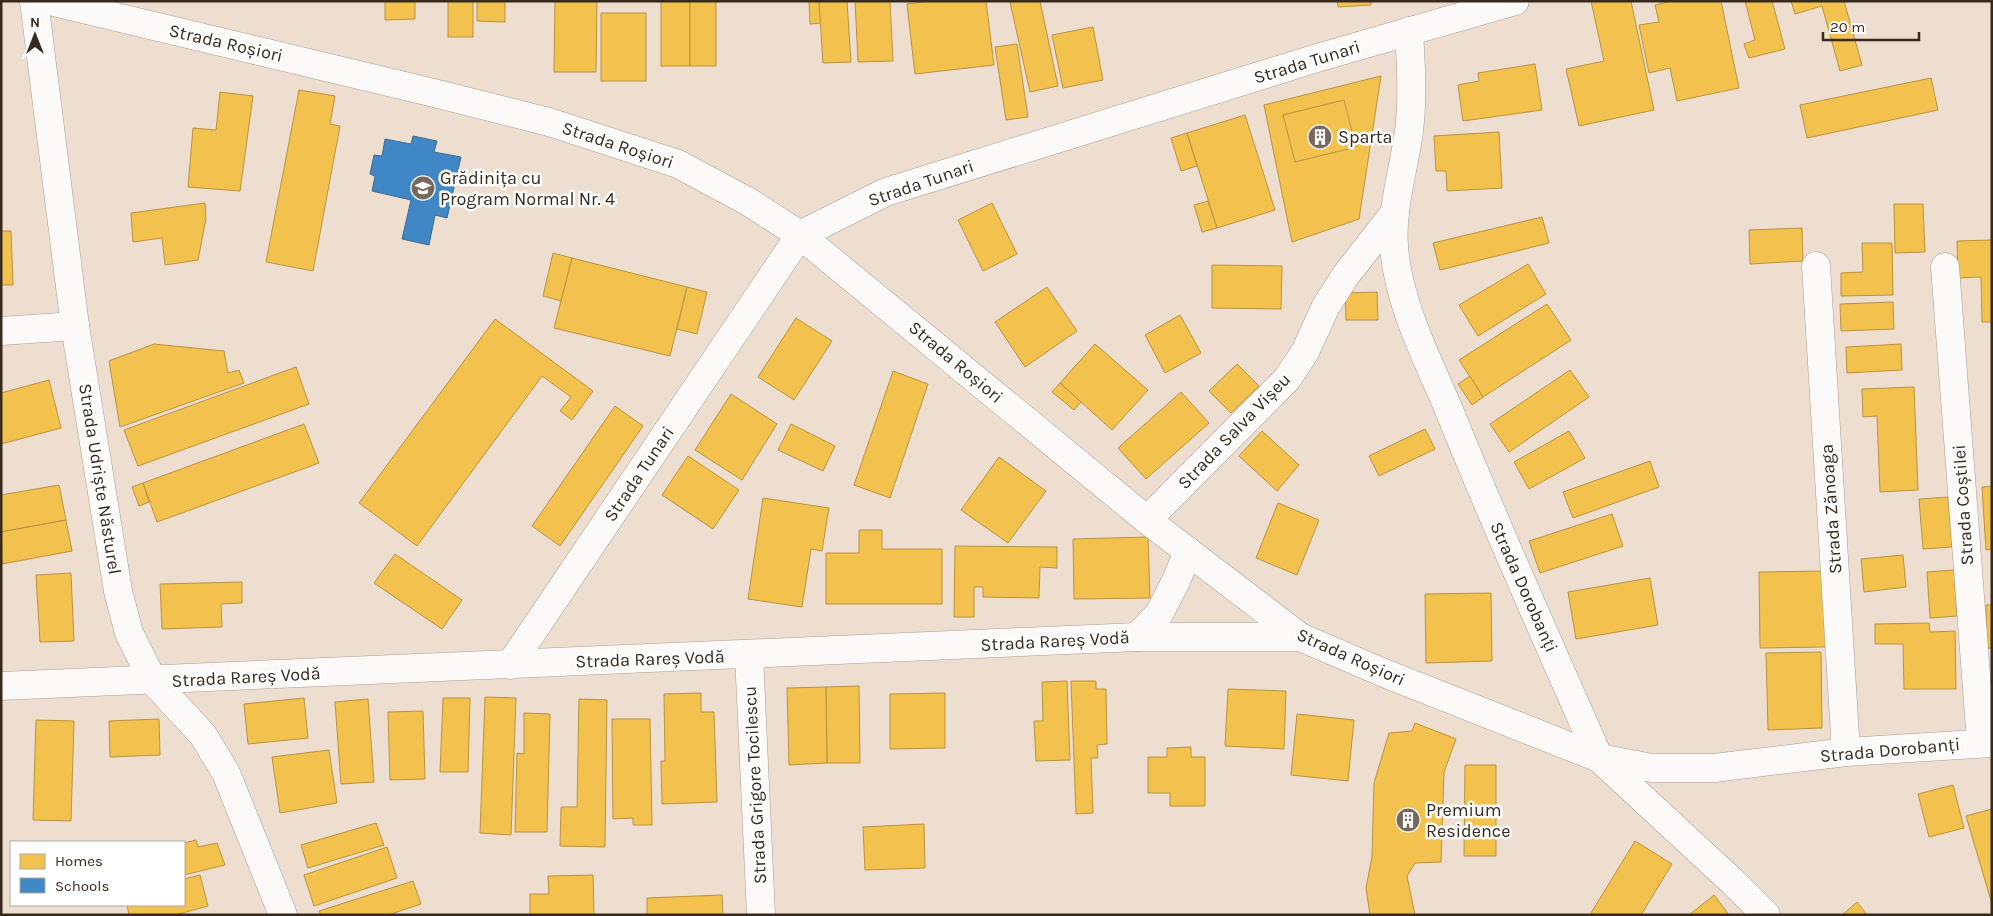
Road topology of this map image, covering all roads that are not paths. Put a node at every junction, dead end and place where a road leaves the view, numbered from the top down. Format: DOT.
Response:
graph roads {
  1 [pos="34,1"];
  2 [pos="49,1"];
  3 [pos="1515,1"];
  4 [pos="1486,6"];
  5 [pos="1409,31"];
  6 [pos="1395,212"];
  7 [pos="800,235"];
  8 [pos="1816,266"];
  9 [pos="1945,267"];
  10 [pos="75,326"];
  11 [pos="1,332"];
  12 [pos="1147,520"];
  13 [pos="1188,552"];
  14 [pos="1137,637"];
  15 [pos="1300,638"];
  16 [pos="749,655"];
  17 [pos="510,665"];
  18 [pos="153,681"];
  19 [pos="1,686"];
  20 [pos="1986,742"];
  21 [pos="1846,752"];
  22 [pos="1599,758"];
  23 [pos="283,915"];
  24 [pos="760,915"];
  25 [pos="1766,915"];
  1 -- 10 [label="street, Strada Udriște Năsturel"];
  2 -- 7 [label="street, Strada Roșiori"];
  3 -- 4 [label="street, Strada Tunari"];
  4 -- 5 [label="street, Strada Tunari"];
  5 -- 6 [label="street, Strada Dorobanți"];
  5 -- 7 [label="street, Strada Tunari"];
  6 -- 12 [label="street, Strada Salva Vișeu"];
  6 -- 22 [label="street, Strada Dorobanți"];
  7 -- 12 [label="street, Strada Roșiori"];
  7 -- 17 [label="street, Strada Tunari"];
  8 -- 21 [label="street, Strada Zănoaga"];
  9 -- 20 [label="street, Strada Coștilei"];
  10 -- 11 [label="street"];
  10 -- 18 [label="street, Strada Udriște Năsturel"];
  12 -- 13 [label="street, Strada Roșiori"];
  13 -- 14 [label="street"];
  13 -- 15 [label="street, Strada Roșiori"];
  14 -- 15 [label="street, Strada Rareș Vodă"];
  14 -- 16 [label="street, Strada Rareș Vodă"];
  15 -- 22 [label="street, Strada Roșiori"];
  16 -- 17 [label="street, Strada Rareș Vodă"];
  16 -- 24 [label="street, Strada Grigore Tocilescu"];
  17 -- 18 [label="street, Strada Rareș Vodă"];
  18 -- 19 [label="street, Strada Rareș Vodă"];
  18 -- 23 [label="street, Strada Udriște Năsturel"];
  20 -- 21 [label="street, Strada Dorobanți"];
  21 -- 22 [label="street, Strada Dorobanți"];
  22 -- 25 [label="street, Strada Roșiori"];
}
